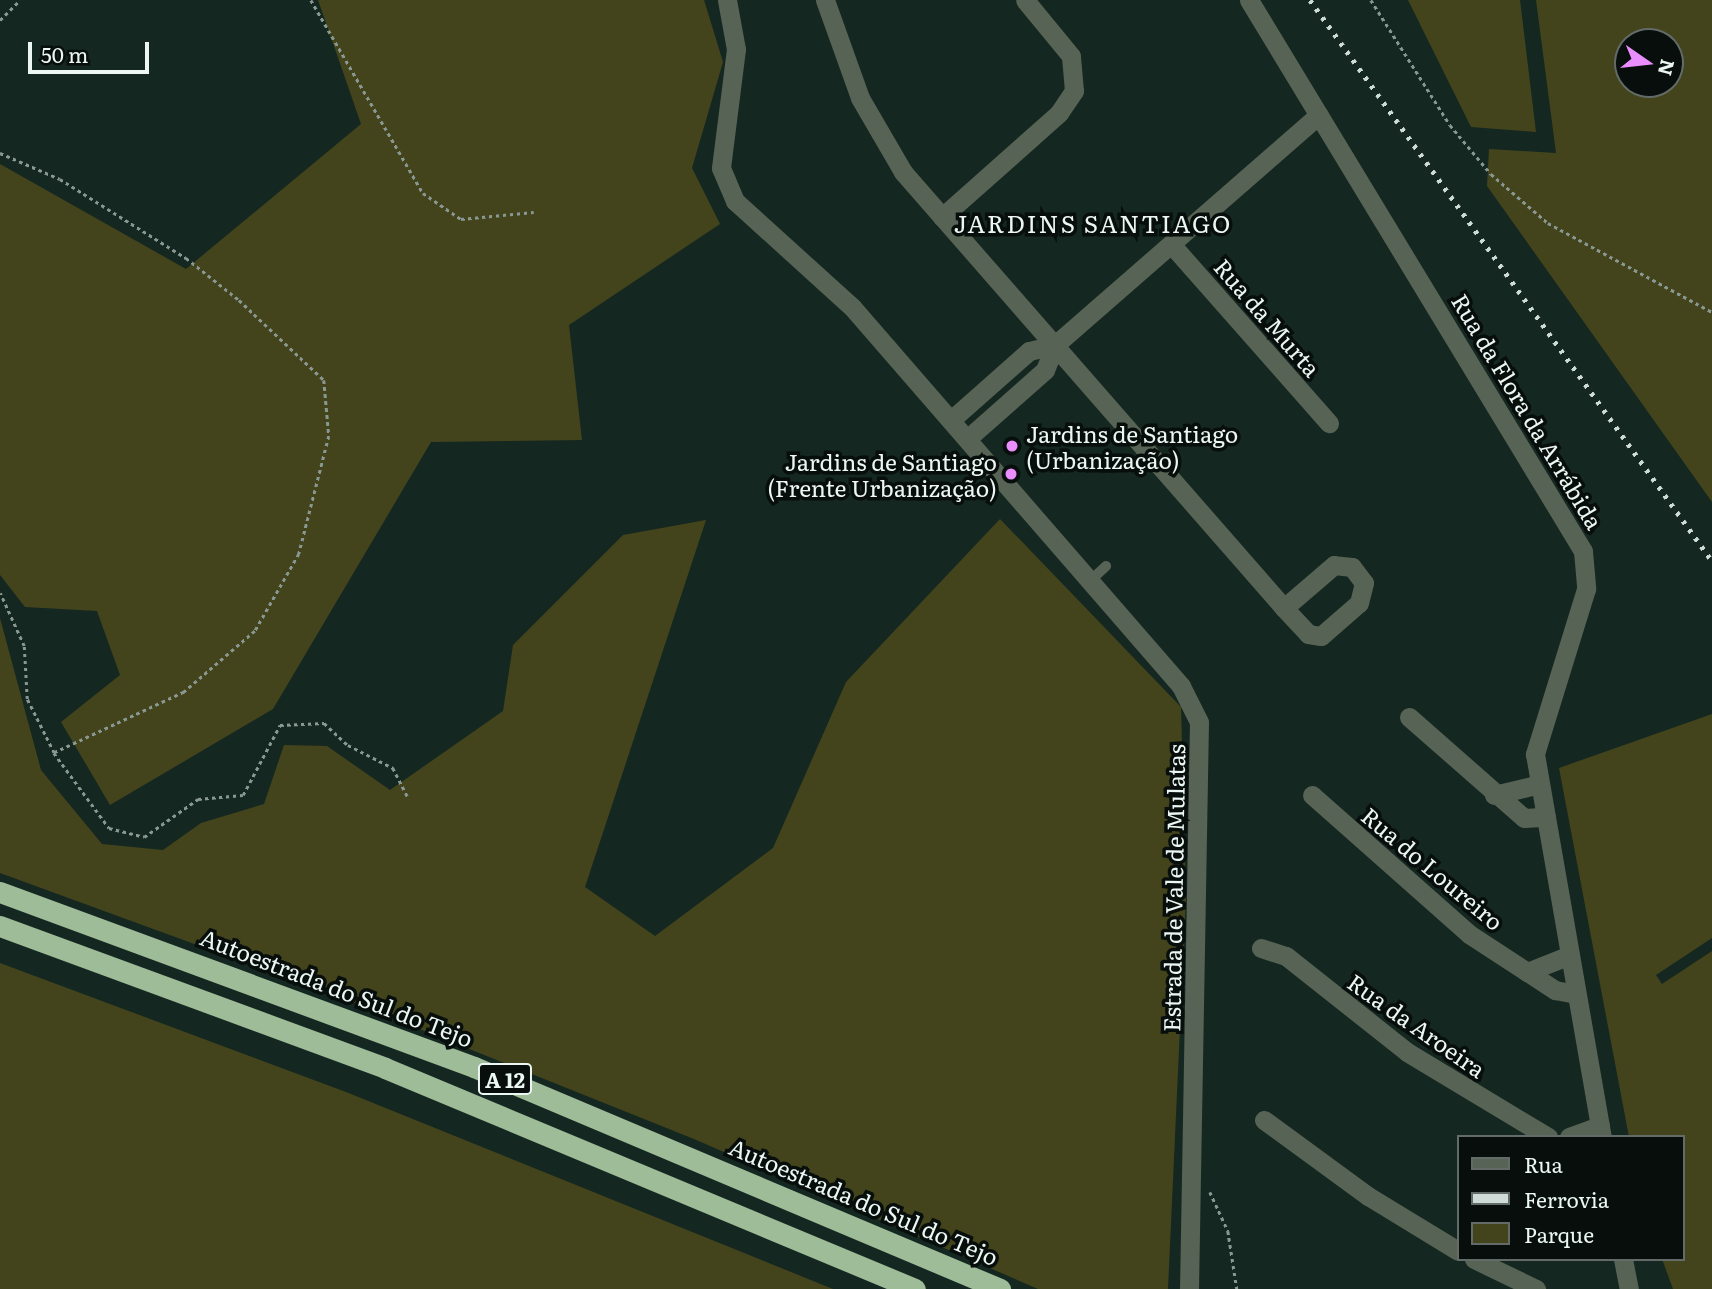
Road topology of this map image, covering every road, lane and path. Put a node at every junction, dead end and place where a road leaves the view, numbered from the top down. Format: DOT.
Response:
graph roads {
  1 [pos="20,0"];
  2 [pos="311,0"];
  3 [pos="727,0"];
  4 [pos="825,0"];
  5 [pos="1024,0"];
  6 [pos="1249,0"];
  7 [pos="1371,0"];
  8 [pos="0,20"];
  9 [pos="1319,115"];
  10 [pos="0,153"];
  11 [pos="534,212"];
  12 [pos="942,217"];
  13 [pos="1171,244"];
  14 [pos="1712,312"];
  15 [pos="1055,345"];
  16 [pos="975,398"];
  17 [pos="991,417"];
  18 [pos="951,419"];
  19 [pos="1329,423"];
  20 [pos="967,439"];
  21 [pos="1106,566"];
  22 [pos="1090,581"];
  23 [pos="0,593"];
  24 [pos="1284,608"];
  25 [pos="1409,717"];
  26 [pos="54,753"];
  27 [pos="1540,784"];
  28 [pos="1494,794"];
  29 [pos="1312,795"];
  30 [pos="409,799"];
  31 [pos="1546,817"];
  32 [pos="0,892"];
  33 [pos="0,926"];
  34 [pos="1261,948"];
  35 [pos="1570,955"];
  36 [pos="1527,972"];
  37 [pos="1576,994"];
  38 [pos="1265,1120"];
  39 [pos="1601,1132"];
  40 [pos="1545,1135"];
  41 [pos="1582,1135"];
  42 [pos="1191,1164"];
  43 [pos="1456,1250"];
  44 [pos="1478,1261"];
  45 [pos="1623,1261"];
  46 [pos="915,1289"];
  47 [pos="1000,1289"];
  48 [pos="1189,1289"];
  49 [pos="1237,1289"];
  50 [pos="1536,1289"];
  51 [pos="1629,1289"];
  1 -- 8 [label="path"];
  2 -- 11 [label="path"];
  3 -- 18 [label="street, Estrada de Vale de Mulatas"];
  4 -- 12 [label="street"];
  5 -- 12 [label="street"];
  6 -- 9 [label="street, Rua da Flora da Arrábida"];
  7 -- 14 [label="path"];
  9 -- 13 [label="street"];
  9 -- 27 [label="street, Rua da Flora da Arrábida"];
  10 -- 26 [label="path"];
  12 -- 15 [label="street"];
  13 -- 15 [label="street"];
  13 -- 19 [label="street, Rua da Murta"];
  15 -- 16 [label="street"];
  15 -- 17 [label="street"];
  15 -- 24 [label="street"];
  16 -- 17 [label="street"];
  16 -- 18 [label="street"];
  17 -- 20 [label="street"];
  18 -- 20 [label="street, Estrada de Vale de Mulatas"];
  20 -- 22 [label="street, Estrada de Vale de Mulatas"];
  21 -- 22 [label="lane"];
  22 -- 42 [label="street, Estrada de Vale de Mulatas"];
  23 -- 26 [label="path"];
  25 -- 28 [label="street"];
  26 -- 30 [label="path"];
  27 -- 28 [label="street"];
  27 -- 31 [label="street, Rua da Flora da Arrábida"];
  28 -- 31 [label="street"];
  29 -- 36 [label="street, Rua do Loureiro"];
  31 -- 35 [label="street, Rua da Flora da Arrábida"];
  32 -- 47 [label="highway, Autoestrada do Sul do Tejo / A 12"];
  33 -- 46 [label="highway, A 12"];
  34 -- 40 [label="street, Rua da Aroeira"];
  35 -- 36 [label="street"];
  35 -- 37 [label="street, Rua da Flora da Arrábida"];
  36 -- 37 [label="street, Rua do Loureiro"];
  37 -- 39 [label="street, Rua da Flora da Arrábida"];
  38 -- 43 [label="street"];
  39 -- 41 [label="street"];
  42 -- 48 [label="street, Estrada de Vale de Mulatas"];
  42 -- 49 [label="path"];
  44 -- 50 [label="street"];
  45 -- 51 [label="street"];
}
